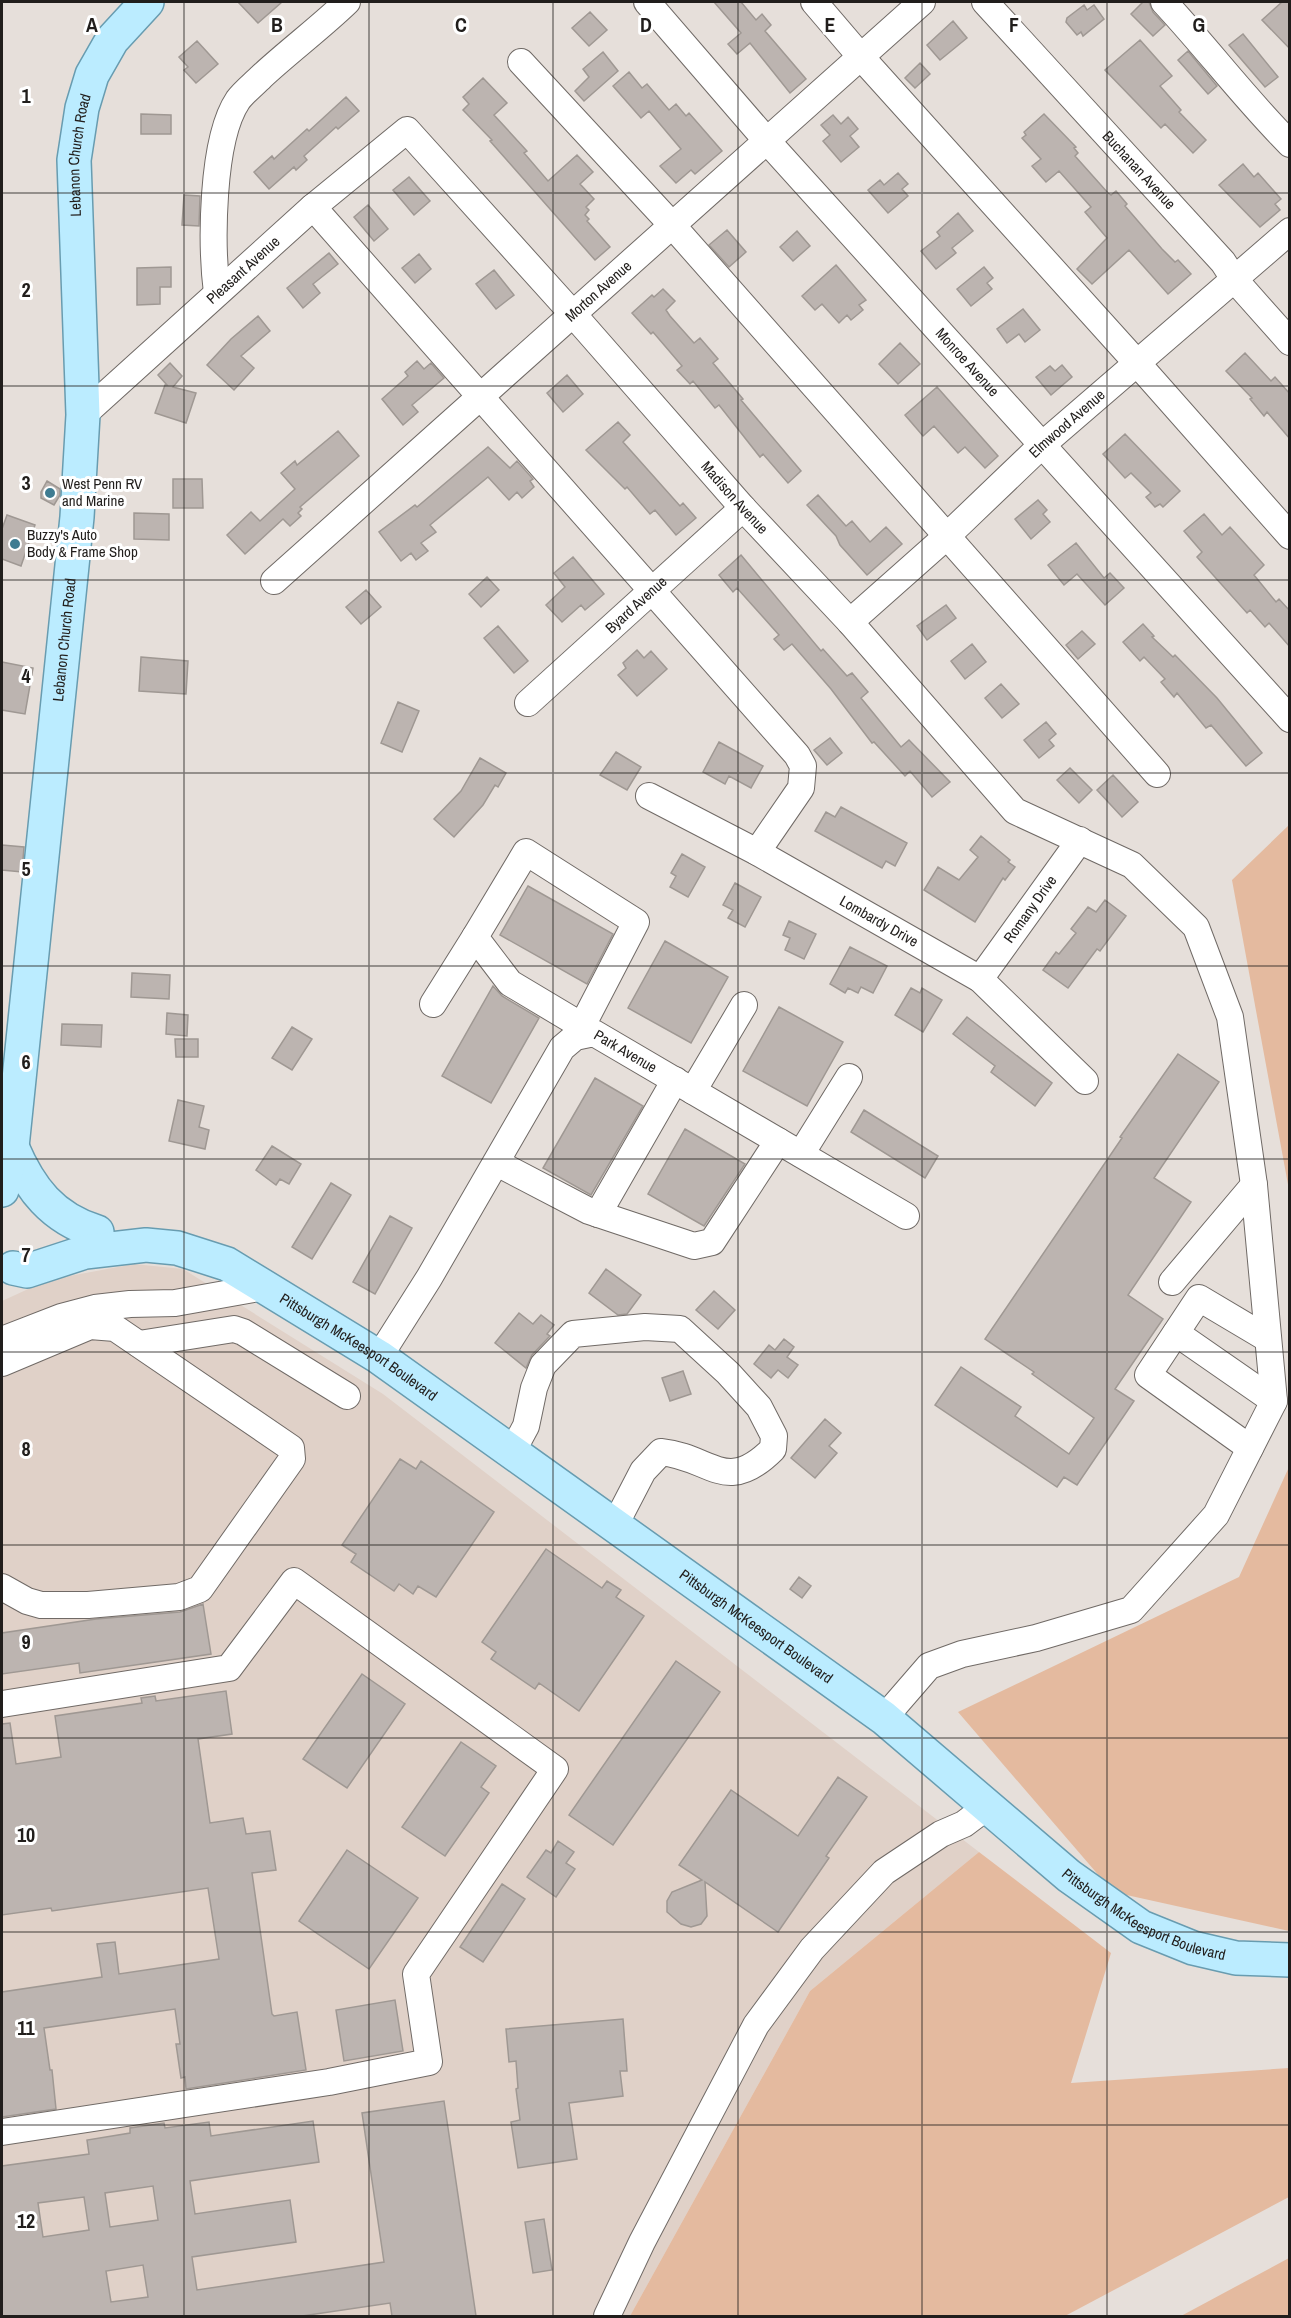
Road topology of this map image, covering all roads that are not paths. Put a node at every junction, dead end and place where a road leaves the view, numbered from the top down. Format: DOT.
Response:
graph roads {
  1 [pos="147,2"];
  2 [pos="347,2"];
  3 [pos="647,2"];
  4 [pos="814,2"];
  5 [pos="922,2"];
  6 [pos="985,2"];
  7 [pos="1164,2"];
  8 [pos="861,57"];
  9 [pos="521,62"];
  10 [pos="407,130"];
  11 [pos="767,141"];
  12 [pos="1290,144"];
  13 [pos="313,207"];
  14 [pos="672,225"];
  15 [pos="1290,231"];
  16 [pos="1234,279"];
  17 [pos="217,294"];
  18 [pos="572,313"];
  19 [pos="1290,342"];
  20 [pos="1137,363"];
  21 [pos="480,396"];
  22 [pos="83,416"];
  23 [pos="1042,445"];
  24 [pos="743,508"];
  25 [pos="947,536"];
  26 [pos="1290,536"];
  27 [pos="274,581"];
  28 [pos="652,591"];
  29 [pos="850,622"];
  30 [pos="528,703"];
  31 [pos="1290,719"];
  32 [pos="1158,774"];
  33 [pos="650,796"];
  34 [pos="1080,840"];
  35 [pos="757,852"];
  36 [pos="475,938"];
  37 [pos="980,979"];
  38 [pos="433,1004"];
  39 [pos="744,1005"];
  40 [pos="578,1032"];
  41 [pos="849,1077"];
  42 [pos="1085,1081"];
  43 [pos="684,1086"];
  44 [pos="778,1141"];
  45 [pos="12,1147"];
  46 [pos="801,1154"];
  47 [pos="497,1163"];
  48 [pos="1254,1185"];
  49 [pos="2,1190"];
  50 [pos="598,1214"];
  51 [pos="906,1216"];
  52 [pos="97,1232"];
  53 [pos="227,1264"];
  54 [pos="7,1270"];
  55 [pos="1172,1282"];
  56 [pos="264,1287"];
  57 [pos="1176,1333"];
  58 [pos="1268,1339"];
  59 [pos="2,1340"];
  60 [pos="139,1344"];
  61 [pos="379,1357"];
  62 [pos="2,1363"];
  63 [pos="347,1396"];
  64 [pos="1274,1401"];
  65 [pos="1250,1448"];
  66 [pos="512,1452"];
  67 [pos="615,1525"];
  68 [pos="2,1587"];
  69 [pos="2,1704"];
  70 [pos="884,1718"];
  71 [pos="988,1806"];
  72 [pos="1290,1960"];
  73 [pos="2,2132"];
  74 [pos="607,2316"];
  1 -- 22 [label="main road, Lebanon Church Road"];
  2 -- 17 [label="street"];
  3 -- 11 [label="street, Monroe Avenue"];
  4 -- 8 [label="street"];
  5 -- 8 [label="street, Morton Avenue"];
  6 -- 16 [label="street, Buchanan Avenue"];
  7 -- 12 [label="street"];
  8 -- 11 [label="street, Morton Avenue"];
  8 -- 20 [label="street"];
  9 -- 14 [label="street"];
  10 -- 13 [label="street, Pleasant Avenue"];
  10 -- 18 [label="street, Madison Avenue"];
  11 -- 14 [label="street, Morton Avenue"];
  11 -- 23 [label="street, Monroe Avenue"];
  13 -- 17 [label="street, Pleasant Avenue"];
  13 -- 21 [label="street"];
  14 -- 18 [label="street, Morton Avenue"];
  14 -- 25 [label="street"];
  15 -- 16 [label="street, Elmwood Avenue"];
  16 -- 19 [label="street, Buchanan Avenue"];
  16 -- 20 [label="street, Elmwood Avenue"];
  17 -- 22 [label="street, Pleasant Avenue"];
  18 -- 21 [label="street, Morton Avenue"];
  18 -- 24 [label="street, Madison Avenue"];
  20 -- 23 [label="street, Elmwood Avenue"];
  20 -- 26 [label="street"];
  21 -- 27 [label="street, Morton Avenue"];
  21 -- 28 [label="street"];
  22 -- 45 [label="main road, Lebanon Church Road"];
  23 -- 25 [label="street, Elmwood Avenue"];
  23 -- 31 [label="street, Monroe Avenue"];
  24 -- 28 [label="street, Byard Avenue"];
  24 -- 29 [label="street, Madison Avenue"];
  25 -- 29 [label="street, Elmwood Avenue"];
  25 -- 32 [label="street"];
  28 -- 30 [label="street, Byard Avenue"];
  28 -- 35 [label="street"];
  29 -- 34 [label="street, Madison Avenue"];
  33 -- 35 [label="street, Lombardy Drive"];
  34 -- 37 [label="street, Romany Drive"];
  34 -- 48 [label="street, Madison Avenue"];
  35 -- 37 [label="street, Lombardy Drive"];
  36 -- 38 [label="street"];
  36 -- 40 [label="street"];
  36 -- 40 [label="street"];
  37 -- 42 [label="street, Lombardy Drive"];
  39 -- 43 [label="street"];
  40 -- 43 [label="street, Park Avenue"];
  40 -- 47 [label="street, Park Avenue"];
  41 -- 46 [label="street"];
  43 -- 44 [label="street, Park Avenue"];
  43 -- 50 [label="street"];
  44 -- 46 [label="street, Park Avenue"];
  44 -- 50 [label="street"];
  45 -- 49 [label="main road, Lebanon Church Road"];
  45 -- 52 [label="main road"];
  46 -- 51 [label="street, Park Avenue"];
  47 -- 50 [label="street"];
  47 -- 61 [label="street, Park Avenue"];
  48 -- 55 [label="street"];
  48 -- 58 [label="street, Madison Avenue"];
  52 -- 53 [label="main road, Pittsburgh McKeesport Boulevard"];
  52 -- 54 [label="main road, Pittsburgh McKeesport Boulevard"];
  53 -- 54 [label="main road, Pittsburgh McKeesport Boulevard"];
  53 -- 56 [label="main road, Pittsburgh McKeesport Boulevard"];
  56 -- 59 [label="street"];
  56 -- 61 [label="main road, Pittsburgh McKeesport Boulevard"];
  57 -- 58 [label="street"];
  57 -- 64 [label="street"];
  57 -- 65 [label="street"];
  58 -- 64 [label="street, Madison Avenue"];
  60 -- 62 [label="street"];
  60 -- 63 [label="street"];
  60 -- 68 [label="street"];
  61 -- 66 [label="main road, Pittsburgh McKeesport Boulevard"];
  64 -- 65 [label="street"];
  65 -- 70 [label="street"];
  66 -- 67 [label="main road, Pittsburgh McKeesport Boulevard"];
  66 -- 67 [label="street"];
  67 -- 70 [label="main road, Pittsburgh McKeesport Boulevard"];
  69 -- 73 [label="street"];
  70 -- 71 [label="main road, Pittsburgh McKeesport Boulevard"];
  71 -- 72 [label="main road, Pittsburgh McKeesport Boulevard"];
  71 -- 74 [label="street"];
}
